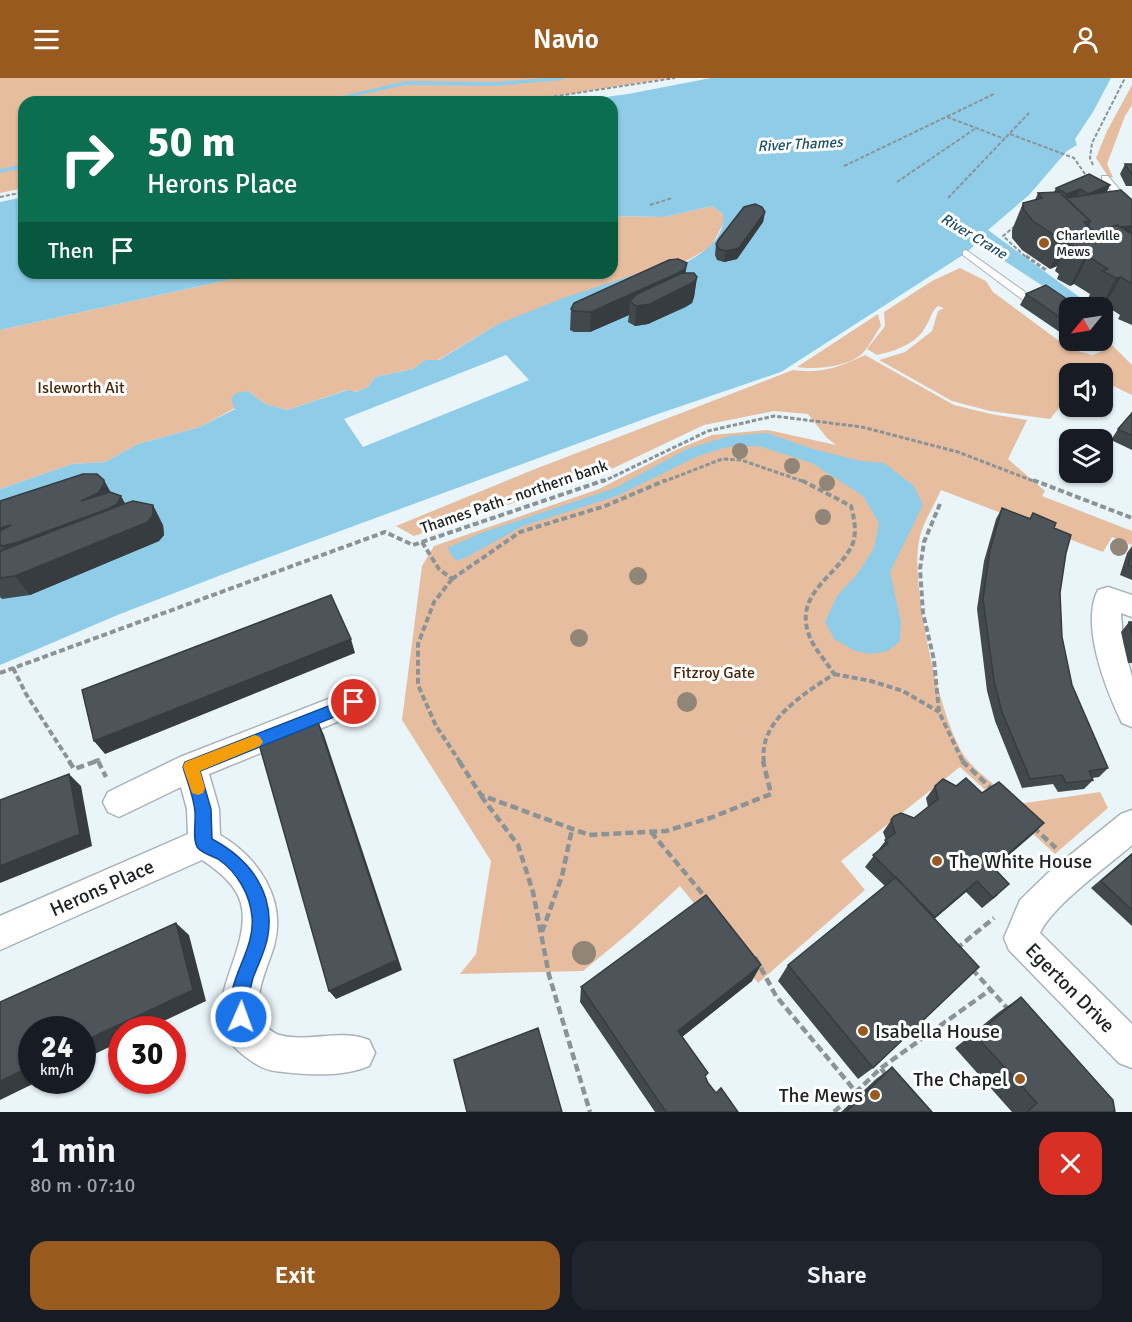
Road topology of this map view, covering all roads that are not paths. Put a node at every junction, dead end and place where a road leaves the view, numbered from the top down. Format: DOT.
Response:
graph roads {
  1 [pos="1105,178"];
  2 [pos="1132,210"];
  3 [pos="966,253"];
  4 [pos="1031,301"];
  5 [pos="1132,606"];
  6 [pos="354,702"];
  7 [pos="1132,714"];
  8 [pos="191,767"];
  9 [pos="119,802"];
  10 [pos="1132,825"];
  11 [pos="204,843"];
  12 [pos="0,933"];
  13 [pos="1132,1050"];
  14 [pos="356,1053"];
  1 -- 2 [label="lane"];
  3 -- 4 [label="lane"];
  5 -- 7 [label="street"];
  6 -- 8 [label="street"];
  8 -- 9 [label="street"];
  8 -- 11 [label="street"];
  10 -- 13 [label="street, Egerton Drive"];
  11 -- 12 [label="street, Herons Place"];
  11 -- 14 [label="street"];
}
